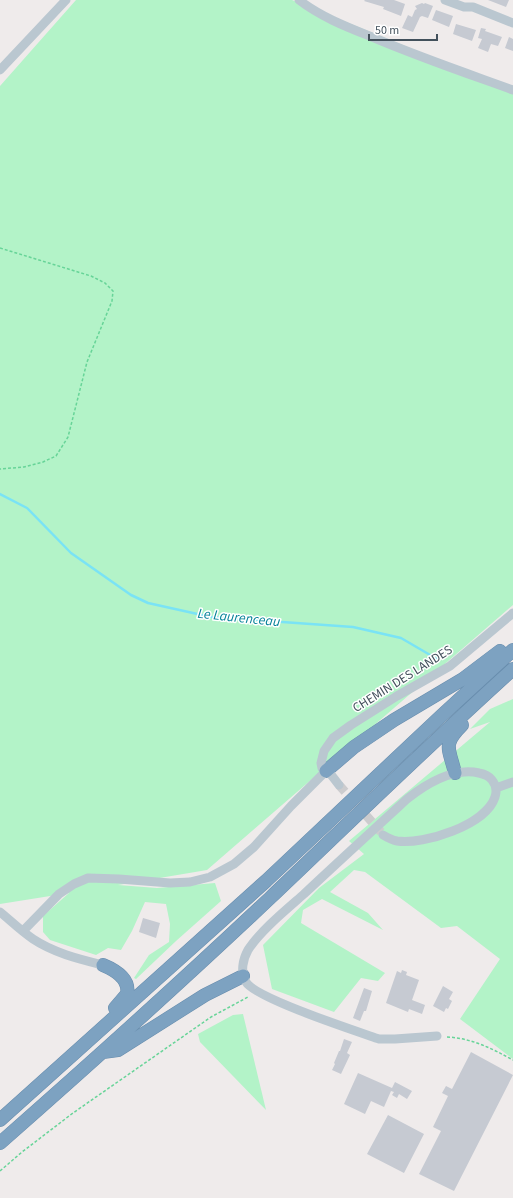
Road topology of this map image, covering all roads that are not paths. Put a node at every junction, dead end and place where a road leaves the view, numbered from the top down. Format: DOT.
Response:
graph roads {
  1 [pos="66,0"];
  2 [pos="299,0"];
  3 [pos="445,0"];
  4 [pos="475,4"];
  5 [pos="513,23"];
  6 [pos="0,70"];
  7 [pos="513,90"];
  8 [pos="513,613"];
  9 [pos="513,646"];
  10 [pos="513,650"];
  11 [pos="513,669"];
  12 [pos="494,687"];
  13 [pos="326,771"];
  14 [pos="455,773"];
  15 [pos="513,782"];
  16 [pos="340,785"];
  17 [pos="496,788"];
  18 [pos="383,835"];
  19 [pos="0,912"];
  20 [pos="23,931"];
  21 [pos="103,965"];
  22 [pos="244,976"];
  23 [pos="437,1036"];
  24 [pos="103,1052"];
  25 [pos="67,1060"];
  26 [pos="0,1120"];
  27 [pos="0,1144"];
  1 -- 6 [label="street"];
  2 -- 7 [label="street"];
  3 -- 4 [label="street"];
  4 -- 5 [label="street"];
  8 -- 13 [label="street, CHEMIN DES LANDES"];
  9 -- 13 [label="highway"];
  10 -- 25 [label="highway"];
  11 -- 12 [label="highway"];
  12 -- 14 [label="highway"];
  12 -- 24 [label="highway"];
  13 -- 16 [label="street"];
  13 -- 20 [label="street"];
  14 -- 17 [label="street"];
  14 -- 22 [label="street"];
  15 -- 17 [label="street"];
  17 -- 18 [label="street"];
  19 -- 20 [label="street"];
  20 -- 21 [label="street"];
  21 -- 25 [label="highway"];
  22 -- 23 [label="street"];
  22 -- 24 [label="highway"];
  24 -- 27 [label="highway"];
  25 -- 26 [label="highway"];
}
